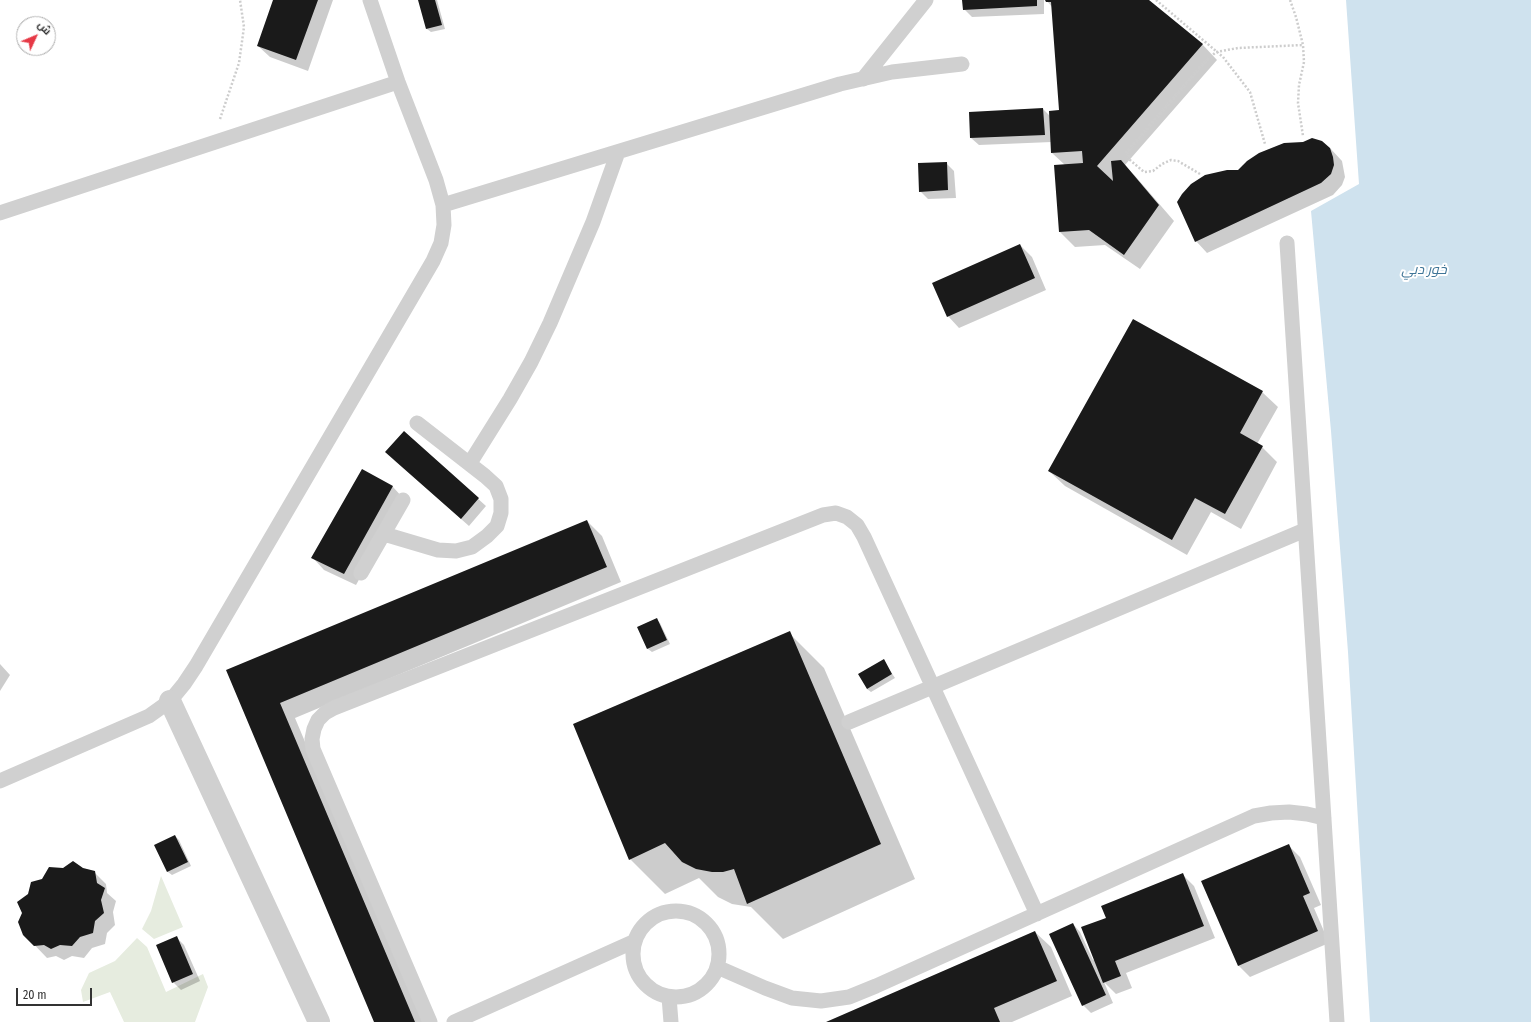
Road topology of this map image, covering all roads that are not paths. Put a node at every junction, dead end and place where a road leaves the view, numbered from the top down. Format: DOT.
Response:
graph roads {
  1 [pos="370,0"];
  2 [pos="926,0"];
  3 [pos="962,64"];
  4 [pos="863,78"];
  5 [pos="398,82"];
  6 [pos="618,152"];
  7 [pos="443,205"];
  8 [pos="0,213"];
  9 [pos="1287,243"];
  10 [pos="417,423"];
  11 [pos="470,463"];
  12 [pos="403,500"];
  13 [pos="1305,530"];
  14 [pos="384,534"];
  15 [pos="362,573"];
  16 [pos="932,687"];
  17 [pos="170,701"];
  18 [pos="849,722"];
  19 [pos="0,781"];
  20 [pos="1324,818"];
  21 [pos="1037,914"];
  22 [pos="635,941"];
  23 [pos="717,967"];
  24 [pos="669,997"];
  25 [pos="312,1017"];
  26 [pos="430,1022"];
  27 [pos="454,1022"];
  28 [pos="671,1022"];
  29 [pos="1337,1022"];
  1 -- 5 [label="lane"];
  2 -- 4 [label="lane"];
  3 -- 4 [label="lane"];
  4 -- 6 [label="lane"];
  5 -- 7 [label="lane"];
  5 -- 8 [label="lane"];
  6 -- 7 [label="lane"];
  6 -- 11 [label="lane"];
  7 -- 17 [label="lane"];
  9 -- 13 [label="lane"];
  10 -- 11 [label="lane"];
  11 -- 14 [label="lane"];
  12 -- 14 [label="lane"];
  13 -- 16 [label="lane"];
  13 -- 20 [label="lane"];
  14 -- 15 [label="lane"];
  16 -- 18 [label="lane"];
  16 -- 21 [label="lane"];
  16 -- 26 [label="lane"];
  17 -- 19 [label="lane"];
  17 -- 25 [label="street"];
  20 -- 21 [label="lane"];
  20 -- 29 [label="lane"];
  21 -- 23 [label="lane"];
  22 -- 23 [label="lane"];
  22 -- 24 [label="lane"];
  22 -- 27 [label="lane"];
  23 -- 24 [label="lane"];
  24 -- 28 [label="lane"];
}
